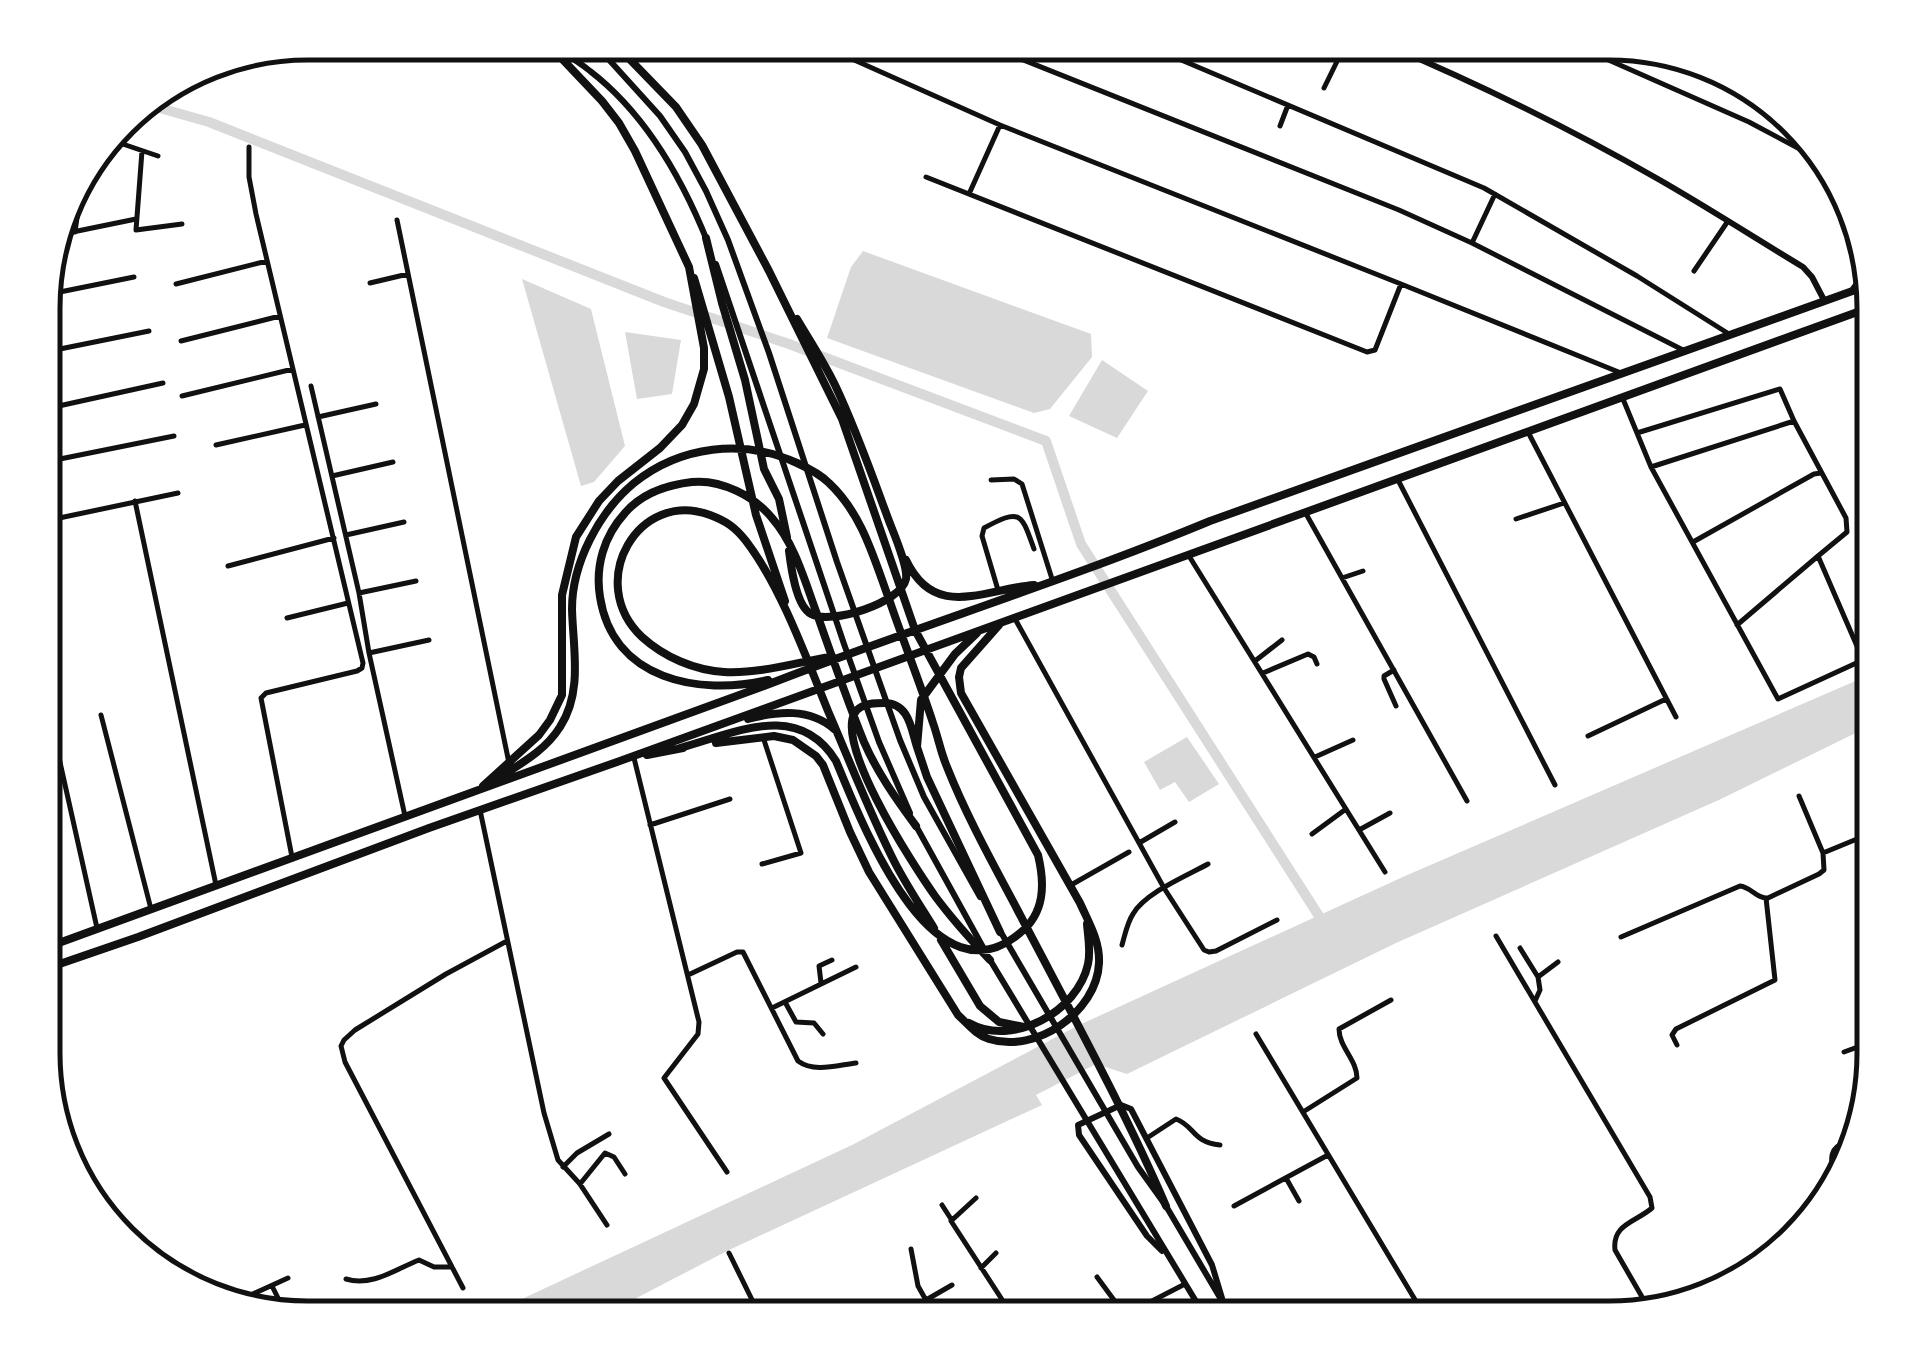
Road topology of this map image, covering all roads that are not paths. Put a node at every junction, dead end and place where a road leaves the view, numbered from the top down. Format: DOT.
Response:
graph roads {
  1 [pos="565,61"];
  2 [pos="576,61"];
  3 [pos="610,61"];
  4 [pos="634,61"];
  5 [pos="856,61"];
  6 [pos="1037,61"];
  7 [pos="1184,61"];
  8 [pos="1337,61"];
  9 [pos="1424,61"];
  10 [pos="1611,61"];
  11 [pos="1324,88"];
  12 [pos="1288,105"];
  13 [pos="1000,126"];
  14 [pos="1280,126"];
  15 [pos="123,144"];
  16 [pos="248,147"];
  17 [pos="1798,148"];
  18 [pos="142,151"];
  19 [pos="158,156"];
  20 [pos="926,177"];
  21 [pos="969,194"];
  22 [pos="1495,194"];
  23 [pos="78,217"];
  24 [pos="136,220"];
  25 [pos="397,220"];
  26 [pos="1728,222"];
  27 [pos="182,224"];
  28 [pos="75,232"];
  29 [pos="72,233"];
  30 [pos="706,238"];
  31 [pos="1472,242"];
  32 [pos="267,261"];
  33 [pos="1694,271"];
  34 [pos="408,274"];
  35 [pos="134,277"];
  36 [pos="692,279"];
  37 [pos="370,283"];
  38 [pos="176,284"];
  39 [pos="1401,284"];
  40 [pos="1855,286"];
  41 [pos="1856,290"];
  42 [pos="1852,291"];
  43 [pos="61,292"];
  44 [pos="1824,300"];
  45 [pos="1856,313"];
  46 [pos="280,316"];
  47 [pos="1832,321"];
  48 [pos="149,331"];
  49 [pos="1729,334"];
  50 [pos="804,337"];
  51 [pos="181,340"];
  52 [pos="738,340"];
  53 [pos="60,349"];
  54 [pos="1684,351"];
  55 [pos="293,369"];
  56 [pos="1621,373"];
  57 [pos="163,384"];
  58 [pos="311,386"];
  59 [pos="182,396"];
  60 [pos="1623,397"];
  61 [pos="376,404"];
  62 [pos="60,406"];
  63 [pos="318,417"];
  64 [pos="1794,420"];
  65 [pos="306,425"];
  66 [pos="1528,431"];
  67 [pos="1637,433"];
  68 [pos="174,436"];
  69 [pos="216,445"];
  70 [pos="60,459"];
  71 [pos="393,462"];
  72 [pos="1651,466"];
  73 [pos="1821,473"];
  74 [pos="331,476"];
  75 [pos="1398,478"];
  76 [pos="991,480"];
  77 [pos="178,492"];
  78 [pos="135,501"];
  79 [pos="1564,503"];
  80 [pos="1305,512"];
  81 [pos="60,517"];
  82 [pos="1516,519"];
  83 [pos="404,522"];
  84 [pos="894,533"];
  85 [pos="346,536"];
  86 [pos="334,538"];
  87 [pos="1692,542"];
  88 [pos="1034,549"];
  89 [pos="1189,556"];
  90 [pos="1818,556"];
  91 [pos="228,566"];
  92 [pos="1363,570"];
  93 [pos="1342,578"];
  94 [pos="416,581"];
  95 [pos="1052,582"];
  96 [pos="998,590"];
  97 [pos="359,594"];
  98 [pos="349,602"];
  99 [pos="1014,617"];
  100 [pos="288,618"];
  101 [pos="1002,622"];
  102 [pos="1737,624"];
  103 [pos="792,625"];
  104 [pos="980,630"];
  105 [pos="429,640"];
  106 [pos="1282,640"];
  107 [pos="1856,644"];
  108 [pos="368,653"];
  109 [pos="843,655"];
  110 [pos="1255,660"];
  111 [pos="1856,663"];
  112 [pos="1317,664"];
  113 [pos="1394,670"];
  114 [pos="802,671"];
  115 [pos="1263,673"];
  116 [pos="1666,699"];
  117 [pos="1396,706"];
  118 [pos="101,714"];
  119 [pos="1676,718"];
  120 [pos="763,736"];
  121 [pos="1588,736"];
  122 [pos="686,737"];
  123 [pos="1353,740"];
  124 [pos="917,747"];
  125 [pos="680,748"];
  126 [pos="1315,757"];
  127 [pos="634,758"];
  128 [pos="859,758"];
  129 [pos="617,762"];
  130 [pos="509,763"];
  131 [pos="61,764"];
  132 [pos="1555,785"];
  133 [pos="480,789"];
  134 [pos="1799,796"];
  135 [pos="730,799"];
  136 [pos="1467,800"];
  137 [pos="1346,809"];
  138 [pos="480,810"];
  139 [pos="1390,813"];
  140 [pos="405,816"];
  141 [pos="1174,822"];
  142 [pos="650,826"];
  143 [pos="916,826"];
  144 [pos="1359,830"];
  145 [pos="1312,834"];
  146 [pos="1856,840"];
  147 [pos="1139,843"];
  148 [pos="1129,852"];
  149 [pos="1823,854"];
  150 [pos="292,858"];
  151 [pos="762,864"];
  152 [pos="1208,864"];
  153 [pos="1385,872"];
  154 [pos="216,885"];
  155 [pos="1070,885"];
  156 [pos="1164,888"];
  157 [pos="1766,898"];
  158 [pos="151,909"];
  159 [pos="1085,915"];
  160 [pos="1278,920"];
  161 [pos="98,930"];
  162 [pos="1000,932"];
  163 [pos="1496,936"];
  164 [pos="1621,938"];
  165 [pos="507,941"];
  166 [pos="61,943"];
  167 [pos="1122,945"];
  168 [pos="1520,948"];
  169 [pos="832,960"];
  170 [pos="1558,962"];
  171 [pos="61,964"];
  172 [pos="992,964"];
  173 [pos="856,968"];
  174 [pos="688,976"];
  175 [pos="1538,977"];
  176 [pos="822,984"];
  177 [pos="1391,1000"];
  178 [pos="1534,1001"];
  179 [pos="785,1002"];
  180 [pos="772,1008"];
  181 [pos="958,1015"];
  182 [pos="1024,1027"];
  183 [pos="823,1034"];
  184 [pos="1256,1034"];
  185 [pos="1677,1045"];
  186 [pos="1856,1048"];
  187 [pos="1844,1052"];
  188 [pos="856,1064"];
  189 [pos="1303,1112"];
  190 [pos="610,1134"];
  191 [pos="1148,1138"];
  192 [pos="1220,1145"];
  193 [pos="1328,1154"];
  194 [pos="1142,1164"];
  195 [pos="563,1167"];
  196 [pos="727,1172"];
  197 [pos="625,1174"];
  198 [pos="1286,1178"];
  199 [pos="580,1184"];
  200 [pos="976,1198"];
  201 [pos="1299,1200"];
  202 [pos="942,1205"];
  203 [pos="1166,1206"];
  204 [pos="1234,1206"];
  205 [pos="951,1221"];
  206 [pos="607,1226"];
  207 [pos="912,1249"];
  208 [pos="728,1253"];
  209 [pos="996,1253"];
  210 [pos="1170,1259"];
  211 [pos="452,1267"];
  212 [pos="981,1268"];
  213 [pos="1098,1277"];
  214 [pos="288,1278"];
  215 [pos="346,1279"];
  216 [pos="1184,1284"];
  217 [pos="952,1285"];
  218 [pos="272,1286"];
  219 [pos="462,1288"];
  220 [pos="252,1295"];
  221 [pos="279,1299"];
  222 [pos="1643,1299"];
  223 [pos="752,1300"];
  224 [pos="926,1300"];
  225 [pos="1002,1301"];
  226 [pos="1112,1301"];
  227 [pos="1153,1301"];
  228 [pos="1195,1301"];
  229 [pos="1222,1301"];
  230 [pos="1223,1301"];
  231 [pos="1416,1301"];
  1 -- 36 [label="main road"];
  2 -- 30 [label="main road"];
  3 -- 162 [label="main road"];
  4 -- 50 [label="main road"];
  5 -- 13 [label="street"];
  6 -- 31 [label="street"];
  7 -- 12 [label="street"];
  8 -- 11 [label="street"];
  9 -- 26 [label="main road"];
  10 -- 17 [label="street"];
  12 -- 14 [label="street"];
  12 -- 22 [label="street"];
  13 -- 21 [label="street"];
  13 -- 39 [label="street"];
  15 -- 18 [label="street"];
  16 -- 32 [label="street"];
  18 -- 19 [label="street"];
  18 -- 24 [label="street"];
  20 -- 21 [label="street"];
  21 -- 39 [label="street"];
  22 -- 31 [label="street"];
  22 -- 49 [label="street"];
  23 -- 28 [label="street"];
  24 -- 27 [label="street"];
  24 -- 28 [label="street"];
  25 -- 34 [label="street"];
  26 -- 33 [label="street"];
  26 -- 44 [label="main road"];
  28 -- 29 [label="street"];
  30 -- 52 [label="main road"];
  31 -- 54 [label="street"];
  32 -- 38 [label="street"];
  32 -- 46 [label="street"];
  34 -- 37 [label="street"];
  34 -- 130 [label="street"];
  35 -- 43 [label="street"];
  36 -- 103 [label="main road"];
  36 -- 130 [label="main road"];
  39 -- 56 [label="street"];
  40 -- 42 [label="street"];
  41 -- 42 [label="main road"];
  42 -- 44 [label="main road"];
  44 -- 47 [label="main road"];
  44 -- 49 [label="main road"];
  45 -- 47 [label="main road"];
  46 -- 51 [label="street"];
  46 -- 55 [label="street"];
  47 -- 60 [label="main road"];
  48 -- 53 [label="street"];
  49 -- 54 [label="main road"];
  50 -- 84 [label="main road"];
  50 -- 125 [label="main road"];
  52 -- 84 [label="main road"];
  52 -- 143 [label="main road"];
  54 -- 56 [label="main road"];
  55 -- 59 [label="street"];
  55 -- 65 [label="street"];
  56 -- 95 [label="main road"];
  57 -- 62 [label="street"];
  58 -- 63 [label="street"];
  60 -- 66 [label="main road"];
  60 -- 67 [label="street"];
  61 -- 63 [label="street"];
  63 -- 74 [label="street"];
  64 -- 67 [label="street"];
  64 -- 72 [label="street"];
  64 -- 73 [label="street"];
  65 -- 69 [label="street"];
  65 -- 86 [label="street"];
  66 -- 75 [label="main road"];
  66 -- 79 [label="street"];
  67 -- 72 [label="street"];
  68 -- 70 [label="street"];
  71 -- 74 [label="street"];
  72 -- 87 [label="street"];
  73 -- 87 [label="street"];
  73 -- 90 [label="street"];
  74 -- 85 [label="street"];
  75 -- 80 [label="main road"];
  75 -- 132 [label="street"];
  76 -- 95 [label="street"];
  77 -- 78 [label="street"];
  78 -- 81 [label="street"];
  78 -- 154 [label="street"];
  79 -- 82 [label="street"];
  79 -- 116 [label="street"];
  80 -- 89 [label="main road"];
  80 -- 93 [label="street"];
  83 -- 85 [label="street"];
  84 -- 96 [label="main road"];
  85 -- 97 [label="street"];
  86 -- 91 [label="street"];
  86 -- 98 [label="street"];
  87 -- 102 [label="street"];
  88 -- 96 [label="street"];
  89 -- 99 [label="main road"];
  89 -- 110 [label="street"];
  90 -- 102 [label="street"];
  90 -- 107 [label="street"];
  92 -- 93 [label="street"];
  93 -- 113 [label="street"];
  94 -- 97 [label="street"];
  95 -- 96 [label="main road"];
  95 -- 109 [label="main road"];
  97 -- 108 [label="street"];
  98 -- 100 [label="street"];
  98 -- 150 [label="street"];
  99 -- 101 [label="main road"];
  99 -- 147 [label="street"];
  101 -- 104 [label="main road"];
  101 -- 155 [label="main road"];
  102 -- 111 [label="street"];
  103 -- 109 [label="main road"];
  103 -- 182 [label="main road"];
  104 -- 122 [label="main road"];
  104 -- 124 [label="main road"];
  105 -- 108 [label="street"];
  106 -- 110 [label="street"];
  108 -- 140 [label="street"];
  109 -- 114 [label="main road"];
  110 -- 115 [label="street"];
  112 -- 115 [label="street"];
  113 -- 117 [label="street"];
  113 -- 136 [label="street"];
  114 -- 133 [label="main road"];
  114 -- 143 [label="main road"];
  115 -- 126 [label="street"];
  116 -- 119 [label="street"];
  116 -- 121 [label="street"];
  118 -- 158 [label="street"];
  120 -- 125 [label="main road"];
  120 -- 151 [label="street"];
  120 -- 181 [label="main road"];
  122 -- 128 [label="main road"];
  122 -- 129 [label="main road"];
  123 -- 126 [label="street"];
  124 -- 128 [label="main road"];
  124 -- 162 [label="main road"];
  125 -- 127 [label="main road"];
  126 -- 137 [label="street"];
  127 -- 129 [label="main road"];
  127 -- 142 [label="street"];
  128 -- 172 [label="main road"];
  129 -- 138 [label="main road"];
  130 -- 133 [label="main road"];
  131 -- 161 [label="street"];
  133 -- 140 [label="main road"];
  133 -- 194 [label="main road"];
  134 -- 149 [label="street"];
  135 -- 142 [label="street"];
  137 -- 144 [label="street"];
  137 -- 145 [label="street"];
  138 -- 165 [label="street"];
  138 -- 171 [label="main road"];
  139 -- 144 [label="street"];
  140 -- 150 [label="main road"];
  141 -- 147 [label="street"];
  142 -- 174 [label="street"];
  143 -- 172 [label="main road"];
  144 -- 153 [label="street"];
  146 -- 149 [label="street"];
  147 -- 156 [label="street"];
  148 -- 155 [label="street"];
  149 -- 157 [label="street"];
  150 -- 154 [label="main road"];
  152 -- 156 [label="street"];
  154 -- 158 [label="main road"];
  155 -- 159 [label="main road"];
  156 -- 160 [label="street"];
  156 -- 167 [label="street"];
  157 -- 164 [label="street"];
  157 -- 185 [label="street"];
  158 -- 161 [label="main road"];
  159 -- 181 [label="main road"];
  159 -- 182 [label="main road"];
  161 -- 166 [label="main road"];
  162 -- 194 [label="main road"];
  163 -- 178 [label="street"];
  165 -- 195 [label="street"];
  165 -- 211 [label="street"];
  168 -- 175 [label="street"];
  169 -- 176 [label="street"];
  170 -- 175 [label="street"];
  172 -- 210 [label="main road"];
  173 -- 176 [label="street"];
  174 -- 180 [label="street"];
  174 -- 196 [label="street"];
  175 -- 178 [label="street"];
  176 -- 179 [label="street"];
  177 -- 189 [label="street"];
  178 -- 222 [label="street"];
  179 -- 180 [label="street"];
  179 -- 183 [label="street"];
  180 -- 188 [label="street"];
  181 -- 182 [label="main road"];
  184 -- 189 [label="street"];
  186 -- 187 [label="street"];
  189 -- 193 [label="street"];
  190 -- 195 [label="street"];
  191 -- 192 [label="street"];
  191 -- 210 [label="main road"];
  191 -- 230 [label="main road"];
  193 -- 198 [label="street"];
  193 -- 231 [label="street"];
  194 -- 203 [label="main road"];
  195 -- 199 [label="street"];
  197 -- 199 [label="street"];
  198 -- 201 [label="street"];
  198 -- 204 [label="street"];
  199 -- 206 [label="street"];
  200 -- 205 [label="street"];
  202 -- 205 [label="street"];
  203 -- 229 [label="main road"];
  205 -- 212 [label="street"];
  207 -- 224 [label="street"];
  208 -- 223 [label="street"];
  209 -- 212 [label="street"];
  210 -- 216 [label="main road"];
  211 -- 215 [label="street"];
  211 -- 219 [label="street"];
  212 -- 225 [label="street"];
  213 -- 226 [label="street"];
  214 -- 218 [label="street"];
  216 -- 227 [label="street"];
  216 -- 228 [label="main road"];
  217 -- 224 [label="street"];
  218 -- 220 [label="street"];
  218 -- 221 [label="street"];
}
